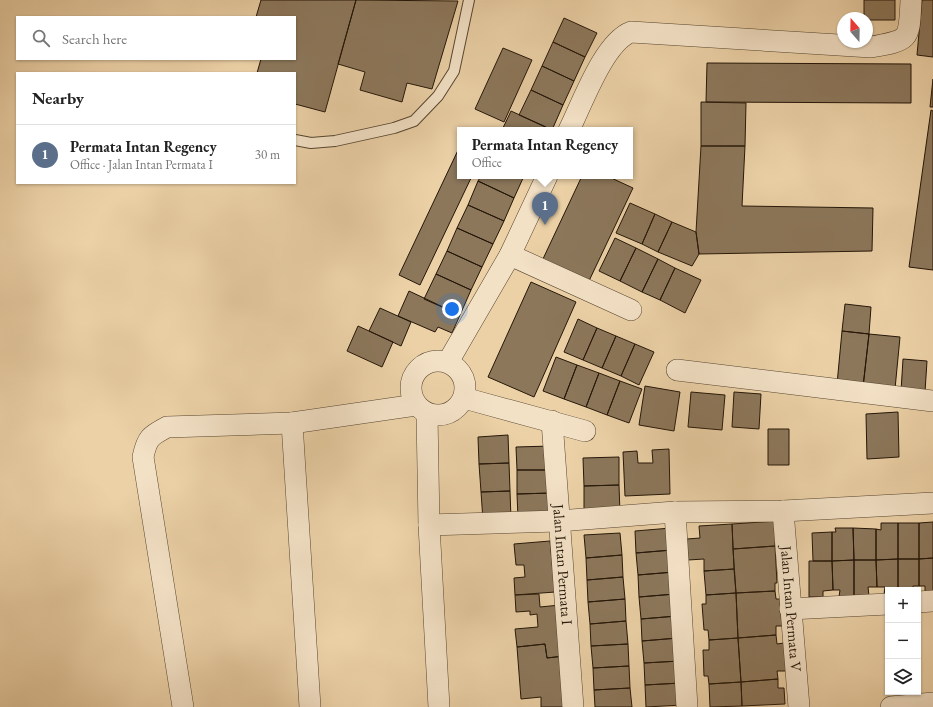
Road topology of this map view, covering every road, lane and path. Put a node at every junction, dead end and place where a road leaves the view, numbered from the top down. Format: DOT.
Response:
graph roads {
  1 [pos="469,0"];
  2 [pos="911,0"];
  3 [pos="571,127"];
  4 [pos="296,140"];
  5 [pos="546,179"];
  6 [pos="510,255"];
  7 [pos="631,310"];
  8 [pos="448,362"];
  9 [pos="677,370"];
  10 [pos="464,398"];
  11 [pos="933,401"];
  12 [pos="422,409"];
  13 [pos="552,421"];
  14 [pos="292,423"];
  15 [pos="586,431"];
  16 [pos="933,503"];
  17 [pos="783,511"];
  18 [pos="675,512"];
  19 [pos="558,522"];
  20 [pos="429,525"];
  21 [pos="921,602"];
  22 [pos="933,602"];
  23 [pos="885,604"];
  24 [pos="790,609"];
  25 [pos="933,703"];
  26 [pos="183,707"];
  27 [pos="310,707"];
  28 [pos="439,707"];
  29 [pos="573,707"];
  30 [pos="687,707"];
  31 [pos="799,707"];
  32 [pos="900,707"];
  1 -- 4 [label="lane"];
  2 -- 3 [label="street"];
  5 -- 6 [label="street"];
  6 -- 7 [label="street"];
  6 -- 8 [label="street"];
  8 -- 10 [label="street"];
  8 -- 12 [label="street"];
  9 -- 11 [label="street"];
  10 -- 12 [label="street"];
  10 -- 13 [label="street"];
  12 -- 14 [label="street"];
  12 -- 20 [label="street"];
  13 -- 15 [label="street"];
  13 -- 19 [label="street, Jalan Intan Permata I"];
  14 -- 26 [label="street"];
  14 -- 27 [label="street"];
  16 -- 17 [label="street"];
  17 -- 18 [label="street"];
  17 -- 24 [label="street, Jalan Intan Permata V"];
  18 -- 19 [label="street"];
  18 -- 30 [label="street"];
  19 -- 20 [label="street"];
  19 -- 29 [label="street, Jalan Intan Permata I"];
  20 -- 28 [label="street"];
  21 -- 22 [label="street"];
  23 -- 24 [label="street"];
  24 -- 31 [label="street, Jalan Intan Permata V"];
  25 -- 32 [label="street"];
}
